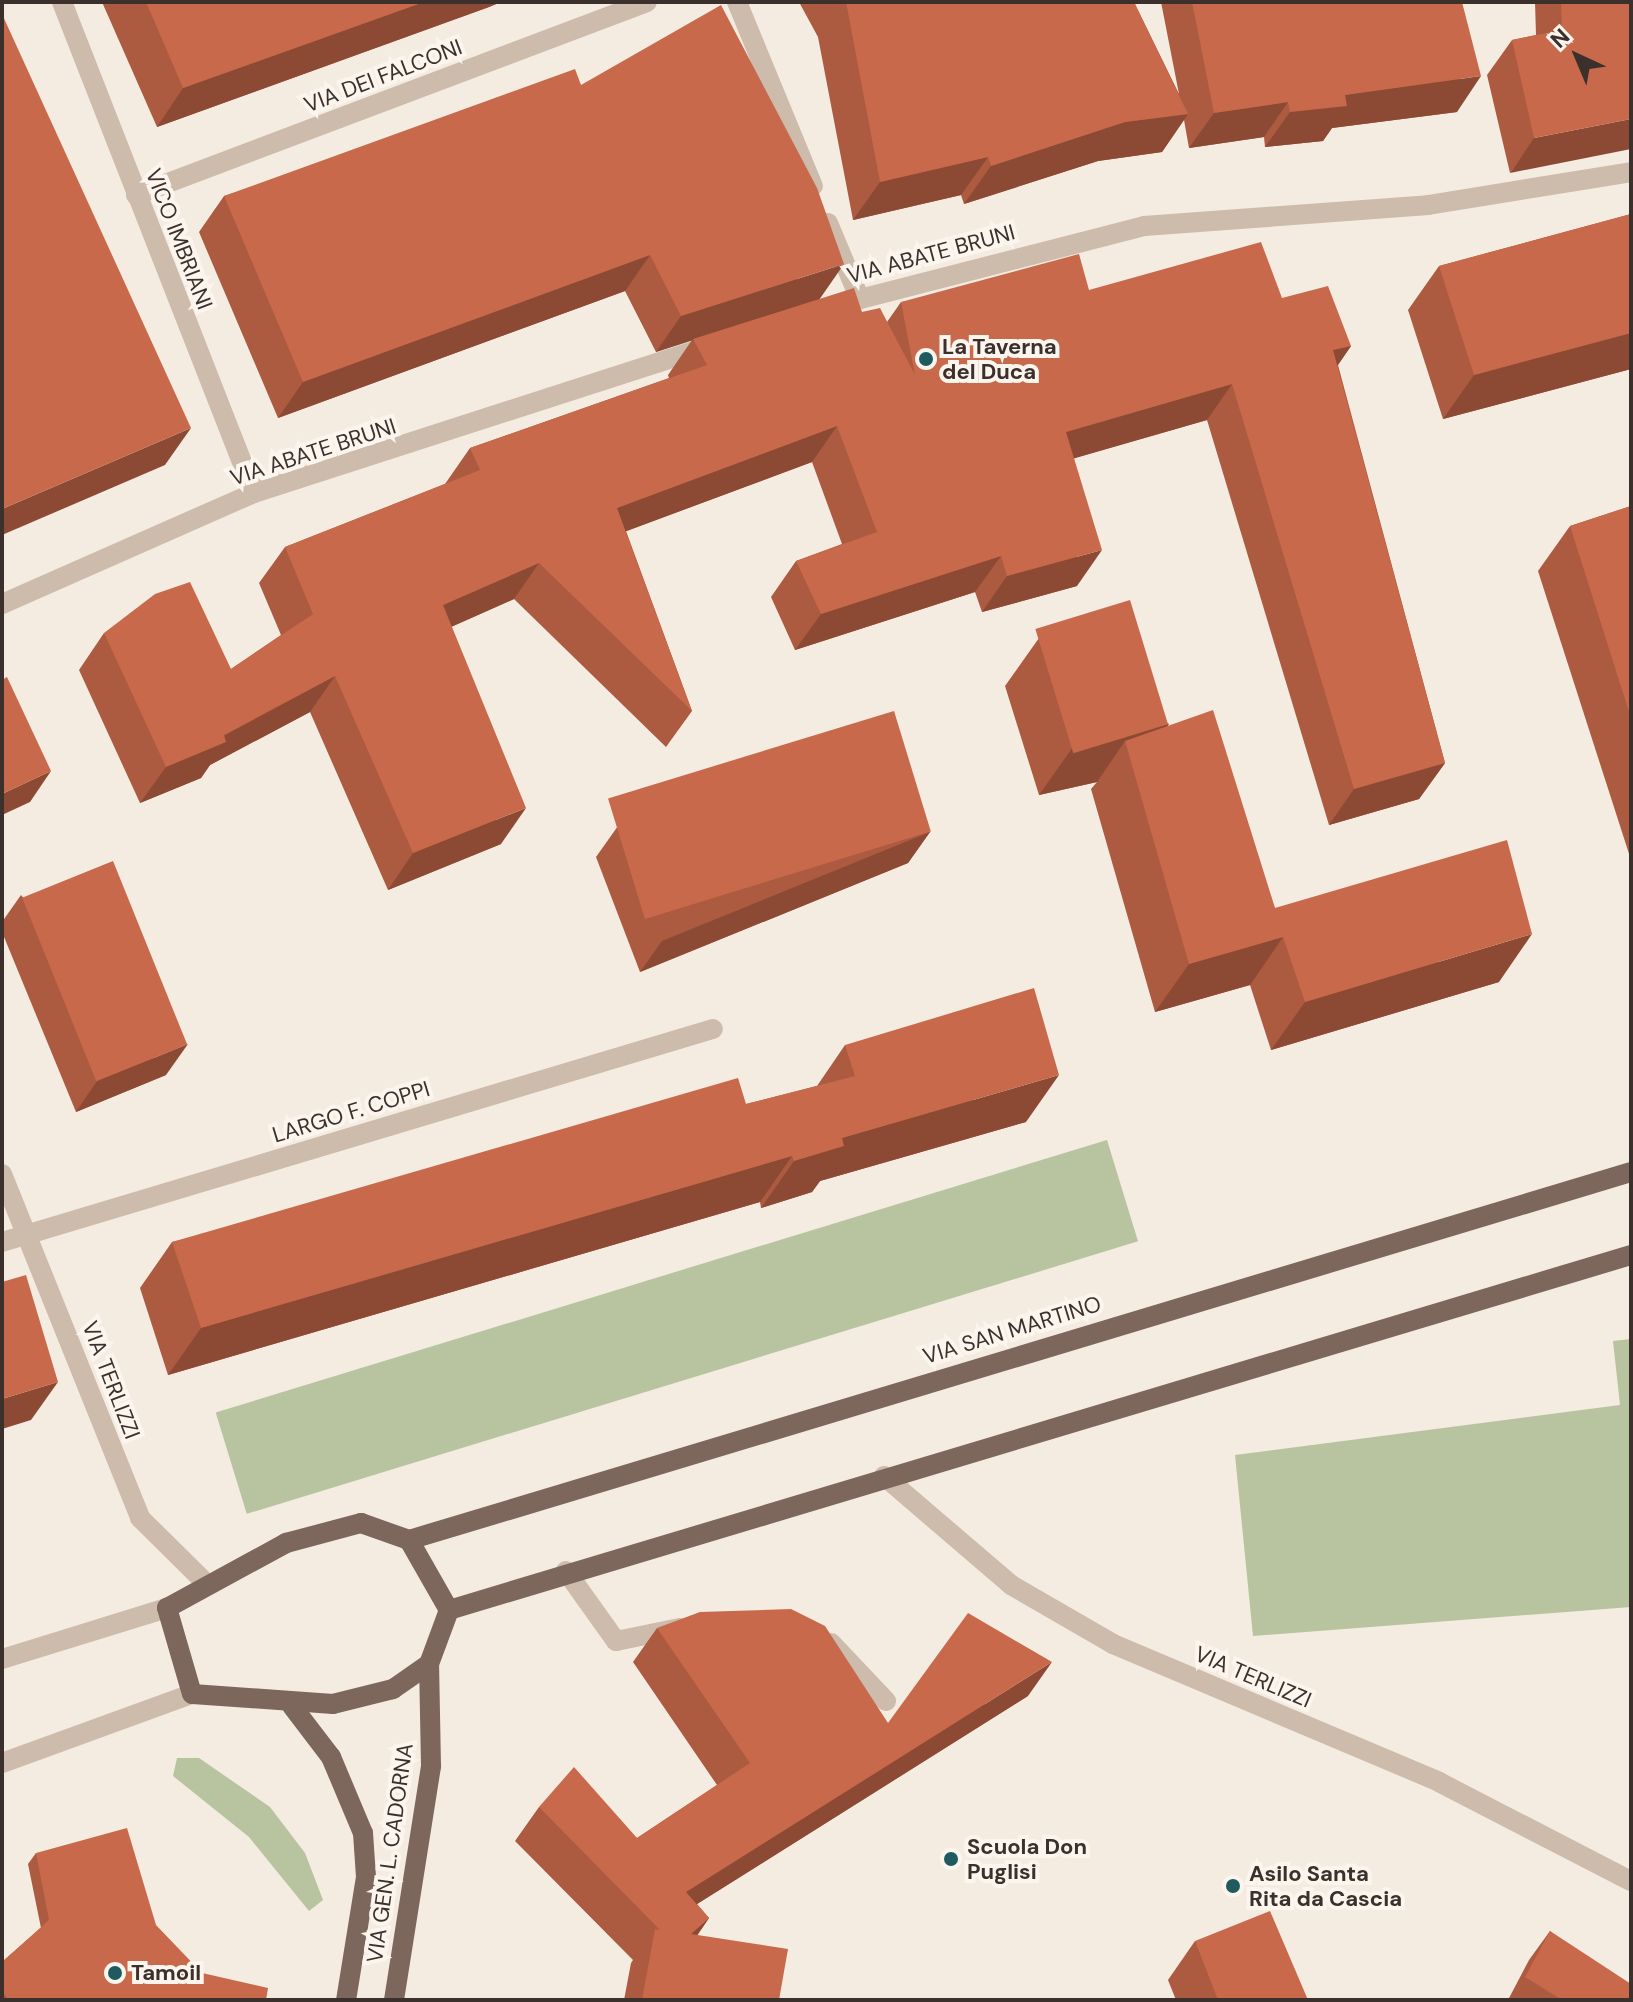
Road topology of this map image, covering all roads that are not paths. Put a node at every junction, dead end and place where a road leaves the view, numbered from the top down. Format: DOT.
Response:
graph roads {
  1 [pos="62,2"];
  2 [pos="647,2"];
  3 [pos="737,2"];
  4 [pos="1631,172"];
  5 [pos="136,195"];
  6 [pos="859,297"];
  7 [pos="814,312"];
  8 [pos="725,341"];
  9 [pos="254,493"];
  10 [pos="2,604"];
  11 [pos="713,1029"];
  12 [pos="1631,1172"];
  13 [pos="2,1174"];
  14 [pos="28,1234"];
  15 [pos="2,1242"];
  16 [pos="1631,1255"];
  17 [pos="884,1476"];
  18 [pos="409,1540"];
  19 [pos="566,1571"];
  20 [pos="206,1583"];
  21 [pos="167,1608"];
  22 [pos="449,1610"];
  23 [pos="710,1626"];
  24 [pos="811,1632"];
  25 [pos="2,1659"];
  26 [pos="429,1664"];
  27 [pos="192,1694"];
  28 [pos="886,1701"];
  29 [pos="292,1706"];
  30 [pos="2,1763"];
  31 [pos="1631,1881"];
  32 [pos="346,2000"];
  33 [pos="394,2000"];
  1 -- 5 [label="street, VICO IMBRIANI"];
  2 -- 5 [label="street, VIA DEI FALCONI"];
  3 -- 6 [label="street"];
  4 -- 6 [label="street, VIA ABATE BRUNI"];
  5 -- 9 [label="street, VICO IMBRIANI"];
  6 -- 7 [label="street, VIA ABATE BRUNI"];
  8 -- 9 [label="street, VIA ABATE BRUNI"];
  9 -- 10 [label="street, VIA ABATE BRUNI"];
  11 -- 14 [label="street, LARGO F. COPPI"];
  12 -- 18 [label="main road, VIA SAN MARTINO"];
  13 -- 14 [label="street, VIA TERLIZZI"];
  14 -- 15 [label="street, LARGO F. COPPI"];
  14 -- 20 [label="street, VIA TERLIZZI"];
  16 -- 17 [label="main road"];
  17 -- 19 [label="main road"];
  17 -- 31 [label="street, VIA TERLIZZI"];
  18 -- 20 [label="main road"];
  18 -- 22 [label="main road"];
  19 -- 22 [label="main road"];
  19 -- 23 [label="street"];
  20 -- 21 [label="main road"];
  21 -- 25 [label="street"];
  21 -- 27 [label="main road"];
  22 -- 26 [label="main road"];
  24 -- 28 [label="street"];
  26 -- 29 [label="main road"];
  26 -- 33 [label="main road, VIA GEN. L. CADORNA"];
  27 -- 29 [label="main road"];
  27 -- 30 [label="street"];
  29 -- 32 [label="main road, VIA GEN. L. CADORNA"];
}
